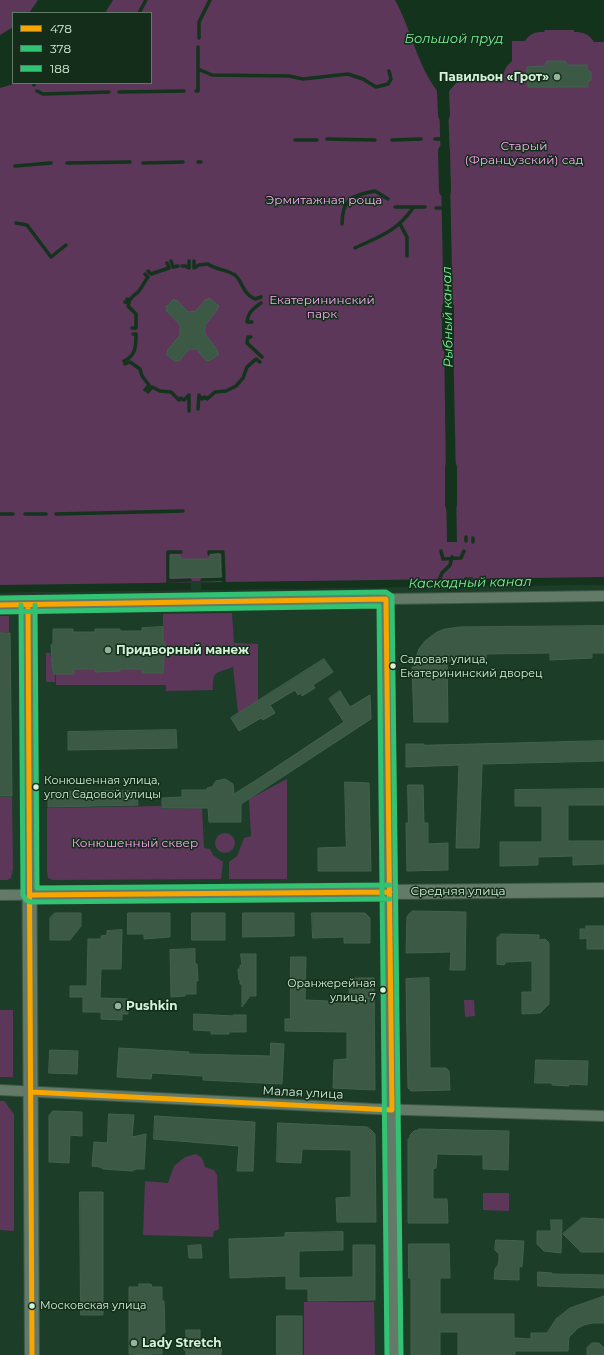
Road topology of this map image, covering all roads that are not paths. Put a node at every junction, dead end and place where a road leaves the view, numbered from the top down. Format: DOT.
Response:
graph roads {
  1 [pos="604,596"];
  2 [pos="386,599"];
  3 [pos="28,604"];
  4 [pos="0,605"];
  5 [pos="604,890"];
  6 [pos="390,892"];
  7 [pos="0,895"];
  8 [pos="30,895"];
  9 [pos="0,1090"];
  10 [pos="31,1092"];
  11 [pos="392,1110"];
  12 [pos="604,1116"];
  13 [pos="32,1355"];
  14 [pos="394,1355"];
  1 -- 2 [label="street"];
  2 -- 3 [label="main road"];
  2 -- 6 [label="main road"];
  3 -- 4 [label="main road"];
  3 -- 8 [label="main road"];
  5 -- 6 [label="main road, Средняя улица"];
  6 -- 8 [label="street, Средняя улица"];
  6 -- 11 [label="street"];
  7 -- 8 [label="street, Средняя улица"];
  8 -- 10 [label="main road"];
  9 -- 10 [label="street, Малая улица"];
  10 -- 11 [label="street, Малая улица"];
  10 -- 13 [label="main road"];
  11 -- 12 [label="street, Малая улица"];
  11 -- 14 [label="street"];
}
